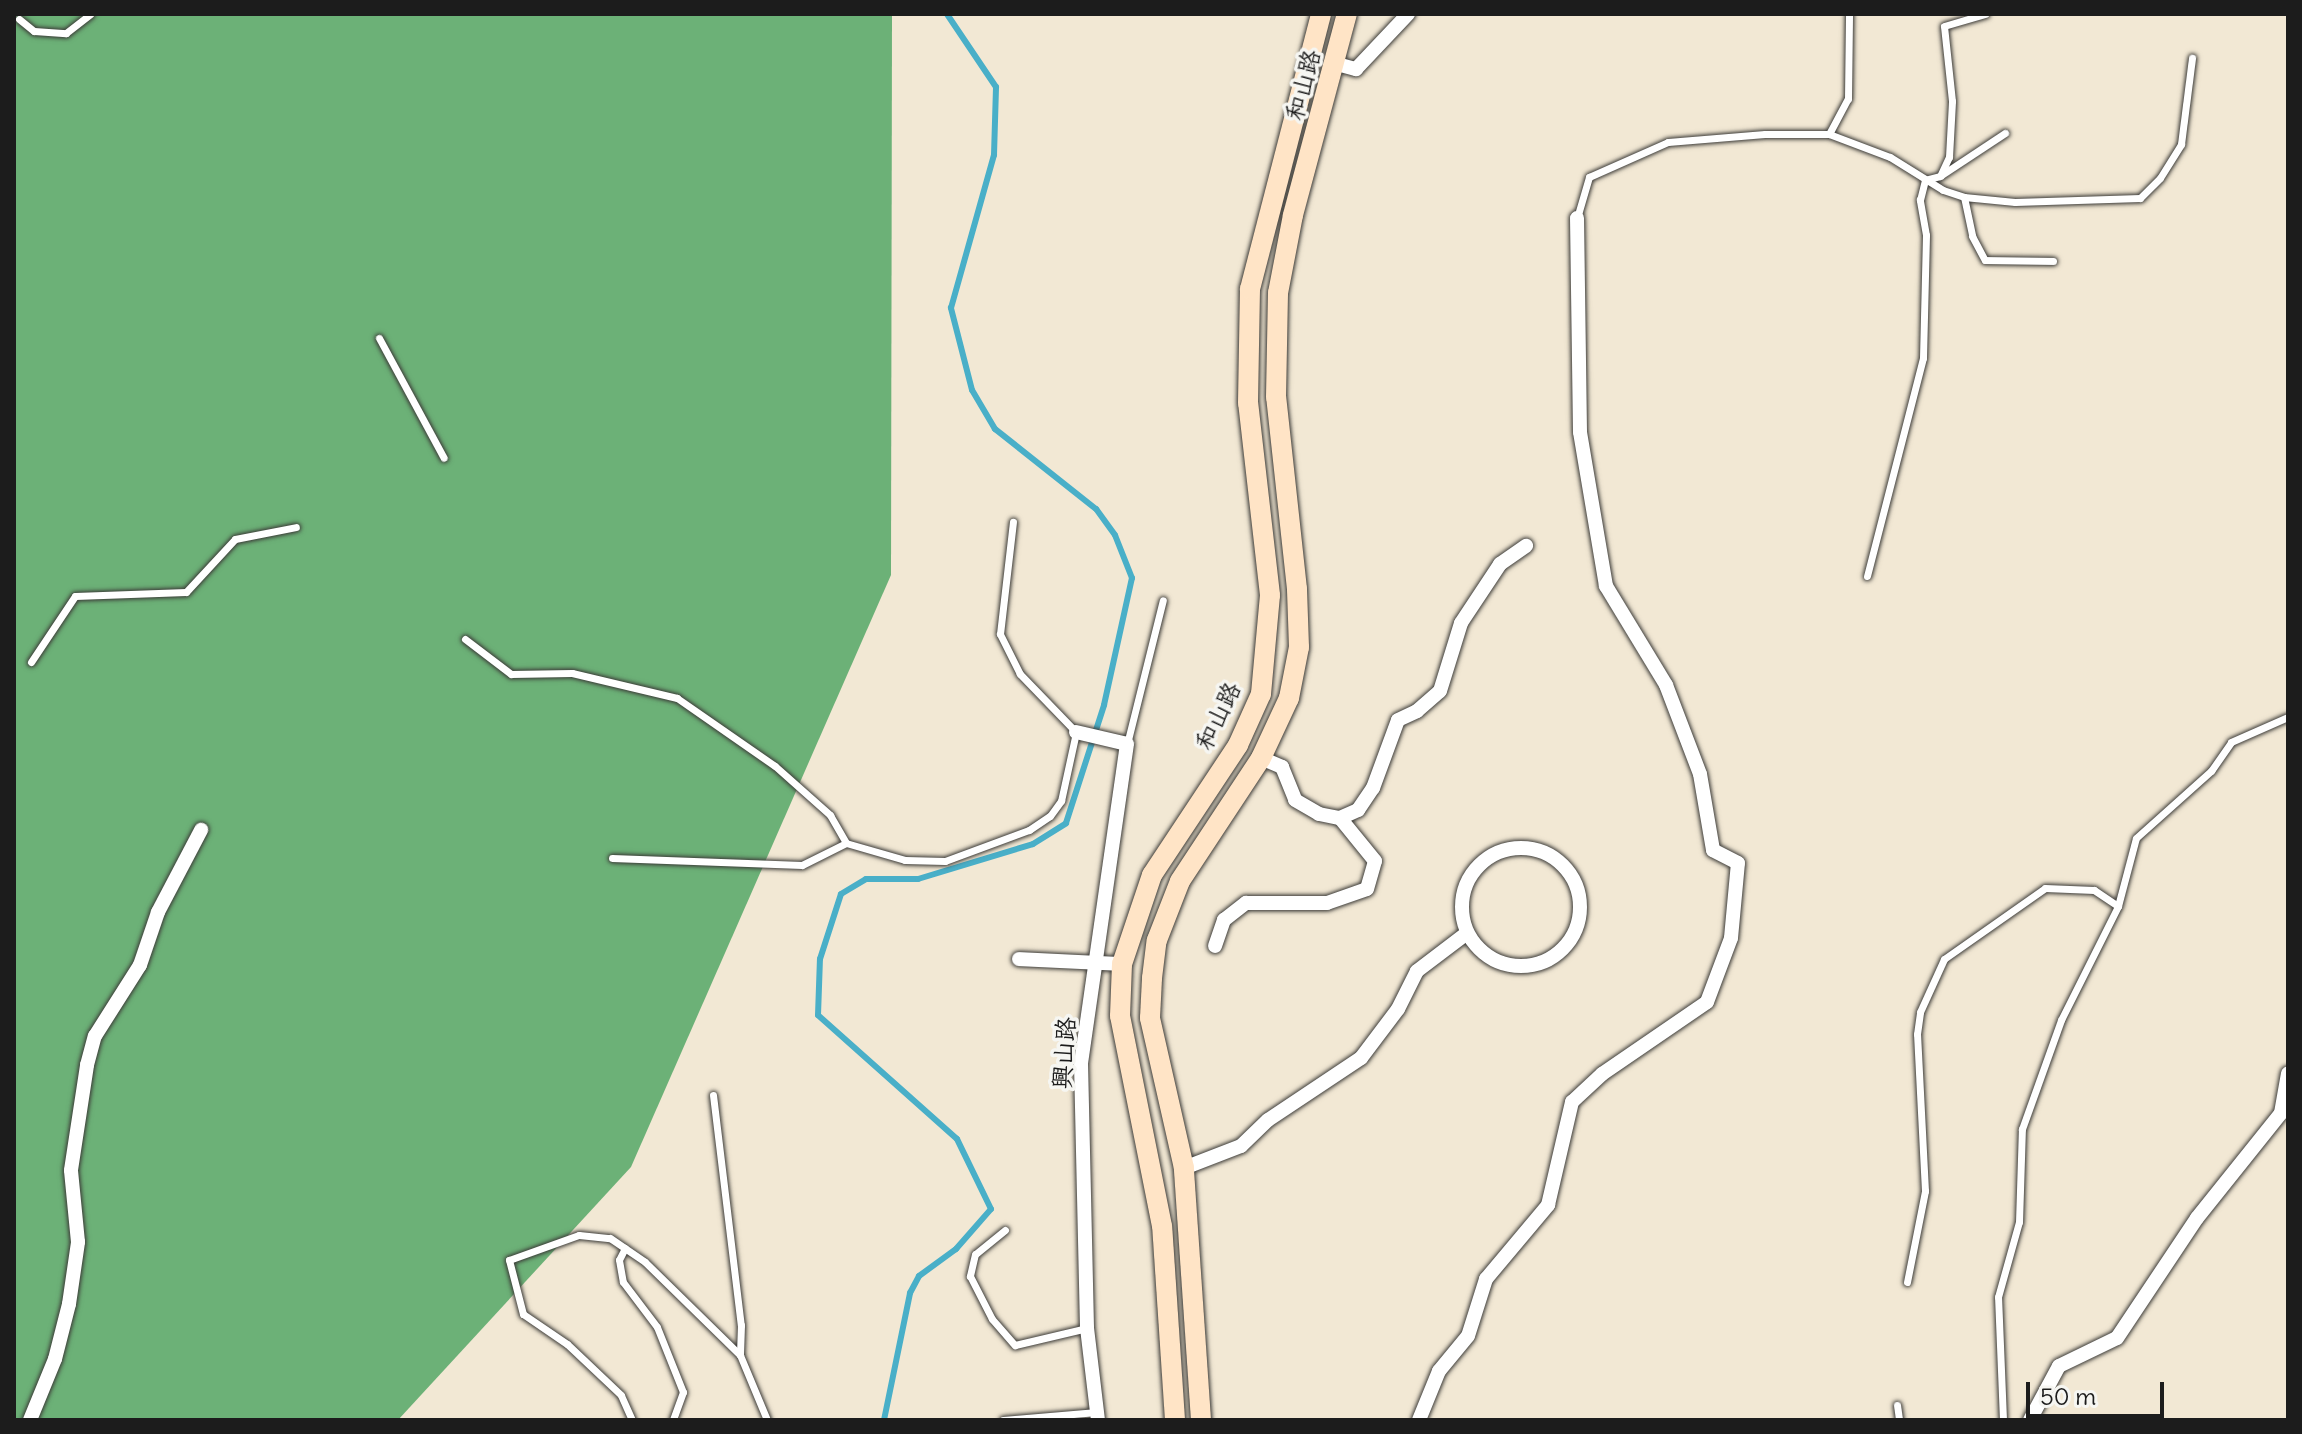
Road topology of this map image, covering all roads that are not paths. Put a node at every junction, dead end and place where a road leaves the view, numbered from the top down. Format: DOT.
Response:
graph roads {
  1 [pos="90,14"];
  2 [pos="1321,14"];
  3 [pos="1347,14"];
  4 [pos="1408,14"];
  5 [pos="1849,14"];
  6 [pos="1985,14"];
  7 [pos="19,19"];
  8 [pos="2192,58"];
  9 [pos="1337,64"];
  10 [pos="2005,133"];
  11 [pos="1829,134"];
  12 [pos="1940,176"];
  13 [pos="1925,180"];
  14 [pos="1964,197"];
  15 [pos="1577,218"];
  16 [pos="2053,261"];
  17 [pos="379,338"];
  18 [pos="444,458"];
  19 [pos="1013,522"];
  20 [pos="296,527"];
  21 [pos="1526,546"];
  22 [pos="1867,576"];
  23 [pos="1163,600"];
  24 [pos="465,639"];
  25 [pos="31,662"];
  26 [pos="2288,717"];
  27 [pos="1076,732"];
  28 [pos="1127,744"];
  29 [pos="1261,758"];
  30 [pos="1340,818"];
  31 [pos="201,830"];
  32 [pos="846,843"];
  33 [pos="612,858"];
  34 [pos="2118,906"];
  35 [pos="1467,933"];
  36 [pos="1215,946"];
  37 [pos="1019,959"];
  38 [pos="1096,963"];
  39 [pos="1122,964"];
  40 [pos="2288,1074"];
  41 [pos="713,1095"];
  42 [pos="1184,1168"];
  43 [pos="1005,1230"];
  44 [pos="625,1248"];
  45 [pos="1907,1282"];
  46 [pos="1087,1328"];
  47 [pos="740,1355"];
  48 [pos="1897,1405"];
  49 [pos="1098,1416"];
  50 [pos="30,1420"];
  51 [pos="632,1420"];
  52 [pos="673,1420"];
  53 [pos="767,1420"];
  54 [pos="1003,1420"];
  55 [pos="1175,1420"];
  56 [pos="1201,1420"];
  57 [pos="1419,1420"];
  58 [pos="1899,1420"];
  59 [pos="2003,1420"];
  60 [pos="2030,1420"];
  1 -- 7 [label="lane"];
  2 -- 39 [label="main road, 和山路"];
  3 -- 9 [label="main road, 和山路"];
  4 -- 9 [label="street"];
  5 -- 11 [label="lane"];
  6 -- 12 [label="lane"];
  8 -- 14 [label="lane"];
  9 -- 29 [label="main road, 和山路"];
  10 -- 12 [label="lane"];
  11 -- 13 [label="lane"];
  11 -- 15 [label="lane"];
  12 -- 13 [label="lane"];
  13 -- 14 [label="lane"];
  13 -- 22 [label="lane"];
  14 -- 16 [label="lane"];
  15 -- 57 [label="street"];
  17 -- 18 [label="lane"];
  19 -- 27 [label="lane"];
  20 -- 25 [label="lane"];
  21 -- 30 [label="street"];
  23 -- 28 [label="lane"];
  24 -- 32 [label="lane"];
  26 -- 34 [label="lane"];
  27 -- 28 [label="street"];
  27 -- 32 [label="lane"];
  28 -- 38 [label="street, 興山路"];
  29 -- 30 [label="street"];
  29 -- 42 [label="main road, 和山路"];
  30 -- 36 [label="street"];
  31 -- 50 [label="street"];
  32 -- 33 [label="lane"];
  34 -- 45 [label="lane"];
  34 -- 59 [label="lane"];
  35 -- 35 [label="street"];
  35 -- 42 [label="street"];
  37 -- 38 [label="street"];
  38 -- 39 [label="street"];
  38 -- 46 [label="street, 興山路"];
  39 -- 55 [label="main road, 和山路"];
  40 -- 60 [label="street"];
  41 -- 47 [label="lane"];
  42 -- 56 [label="main road, 和山路"];
  43 -- 46 [label="lane"];
  44 -- 47 [label="lane"];
  44 -- 51 [label="lane"];
  44 -- 52 [label="lane"];
  46 -- 49 [label="street, 興山路"];
  47 -- 53 [label="lane"];
  48 -- 58 [label="lane"];
  49 -- 54 [label="lane"];
}
